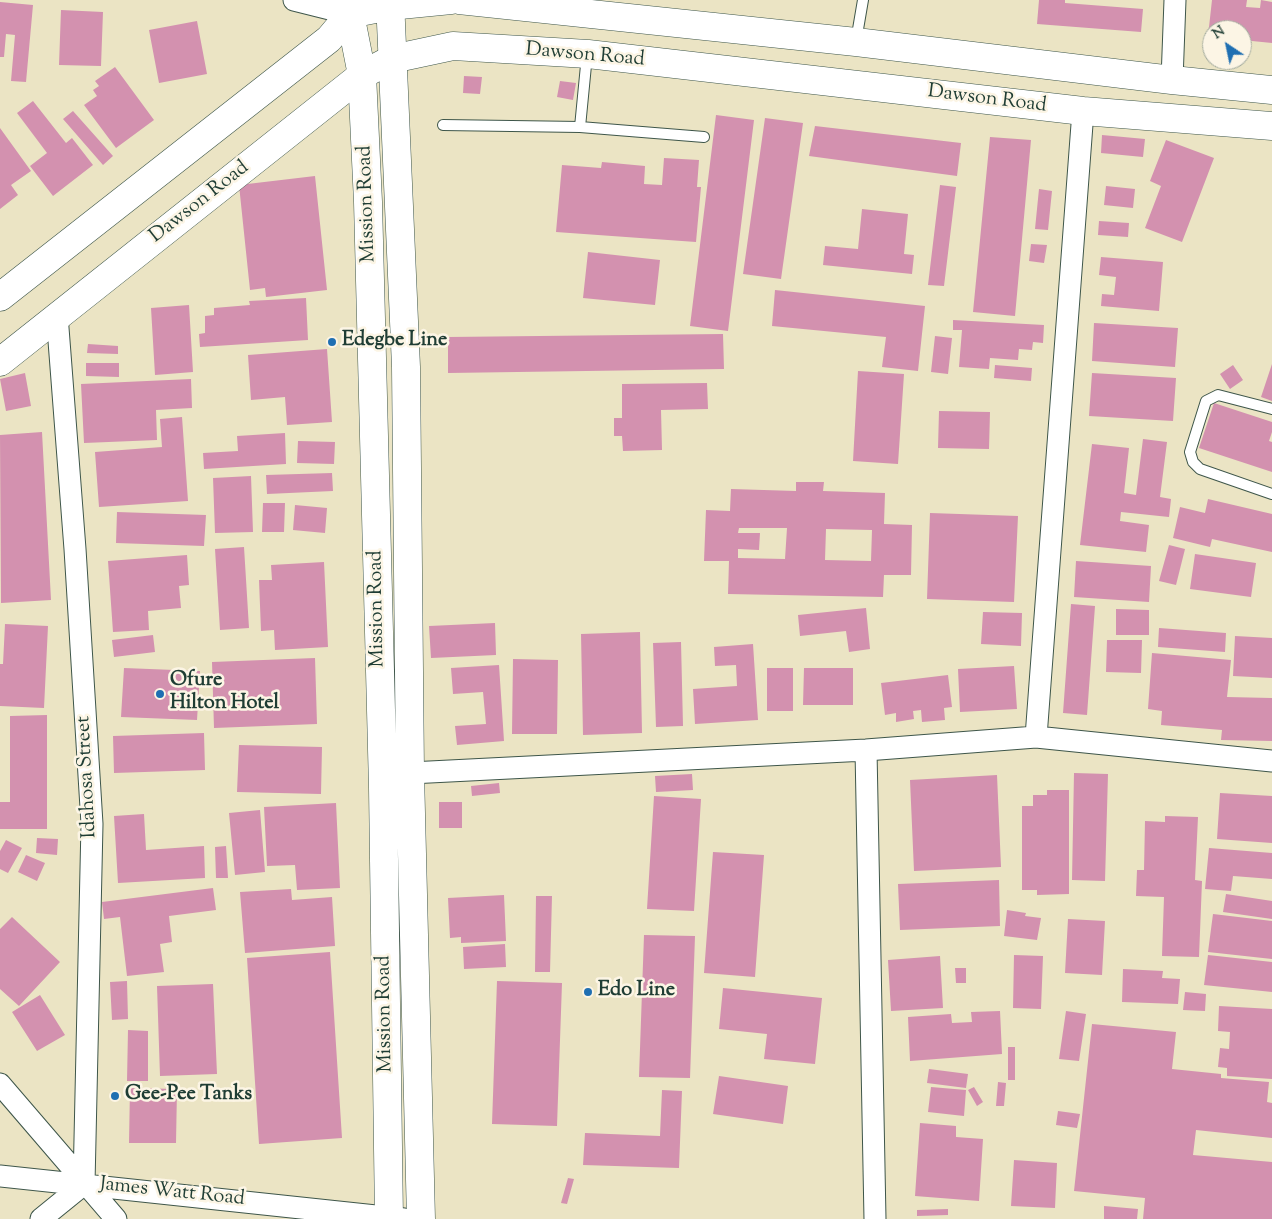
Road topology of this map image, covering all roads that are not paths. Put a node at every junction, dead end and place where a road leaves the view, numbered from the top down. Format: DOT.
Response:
graph roads {
  1 [pos="294,0"];
  2 [pos="451,0"];
  3 [pos="460,0"];
  4 [pos="863,0"];
  5 [pos="1174,0"];
  6 [pos="390,3"];
  7 [pos="351,7"];
  8 [pos="856,42"];
  9 [pos="588,54"];
  10 [pos="392,59"];
  11 [pos="362,75"];
  12 [pos="1172,80"];
  13 [pos="1272,90"];
  14 [pos="1083,111"];
  15 [pos="443,124"];
  16 [pos="1272,126"];
  17 [pos="580,127"];
  18 [pos="704,137"];
  19 [pos="0,297"];
  20 [pos="57,315"];
  21 [pos="0,362"];
  22 [pos="1272,409"];
  23 [pos="1272,494"];
  24 [pos="1036,737"];
  25 [pos="866,750"];
  26 [pos="1272,761"];
  27 [pos="410,773"];
  28 [pos="0,1084"];
  29 [pos="0,1176"];
  30 [pos="84,1184"];
  31 [pos="394,1218"];
  32 [pos="41,1219"];
  33 [pos="116,1219"];
  34 [pos="421,1219"];
  35 [pos="875,1219"];
  1 -- 7 [label="street"];
  2 -- 6 [label="main road"];
  3 -- 8 [label="main road, Dawson Road"];
  4 -- 8 [label="lane"];
  5 -- 12 [label="street"];
  6 -- 7 [label="main road"];
  6 -- 10 [label="main road, Mission Road"];
  7 -- 11 [label="main road, Mission Road"];
  7 -- 19 [label="main road"];
  8 -- 12 [label="main road, Dawson Road"];
  9 -- 10 [label="main road, Dawson Road"];
  9 -- 14 [label="main road, Dawson Road"];
  9 -- 17 [label="lane"];
  10 -- 11 [label="main road, Dawson Road"];
  10 -- 27 [label="main road, Mission Road"];
  11 -- 20 [label="main road, Dawson Road"];
  11 -- 31 [label="main road, Mission Road"];
  12 -- 13 [label="main road, Dawson Road"];
  14 -- 16 [label="main road, Dawson Road"];
  14 -- 24 [label="street"];
  15 -- 17 [label="lane"];
  17 -- 18 [label="lane"];
  20 -- 21 [label="main road, Dawson Road"];
  20 -- 30 [label="street, Idahosa Street"];
  22 -- 23 [label="lane"];
  24 -- 25 [label="street"];
  24 -- 26 [label="street"];
  25 -- 27 [label="street"];
  25 -- 35 [label="street"];
  27 -- 34 [label="main road, Mission Road"];
  28 -- 30 [label="street"];
  29 -- 30 [label="street, James Watt Road"];
  30 -- 31 [label="street, James Watt Road"];
  30 -- 32 [label="street"];
  30 -- 33 [label="street"];
}
